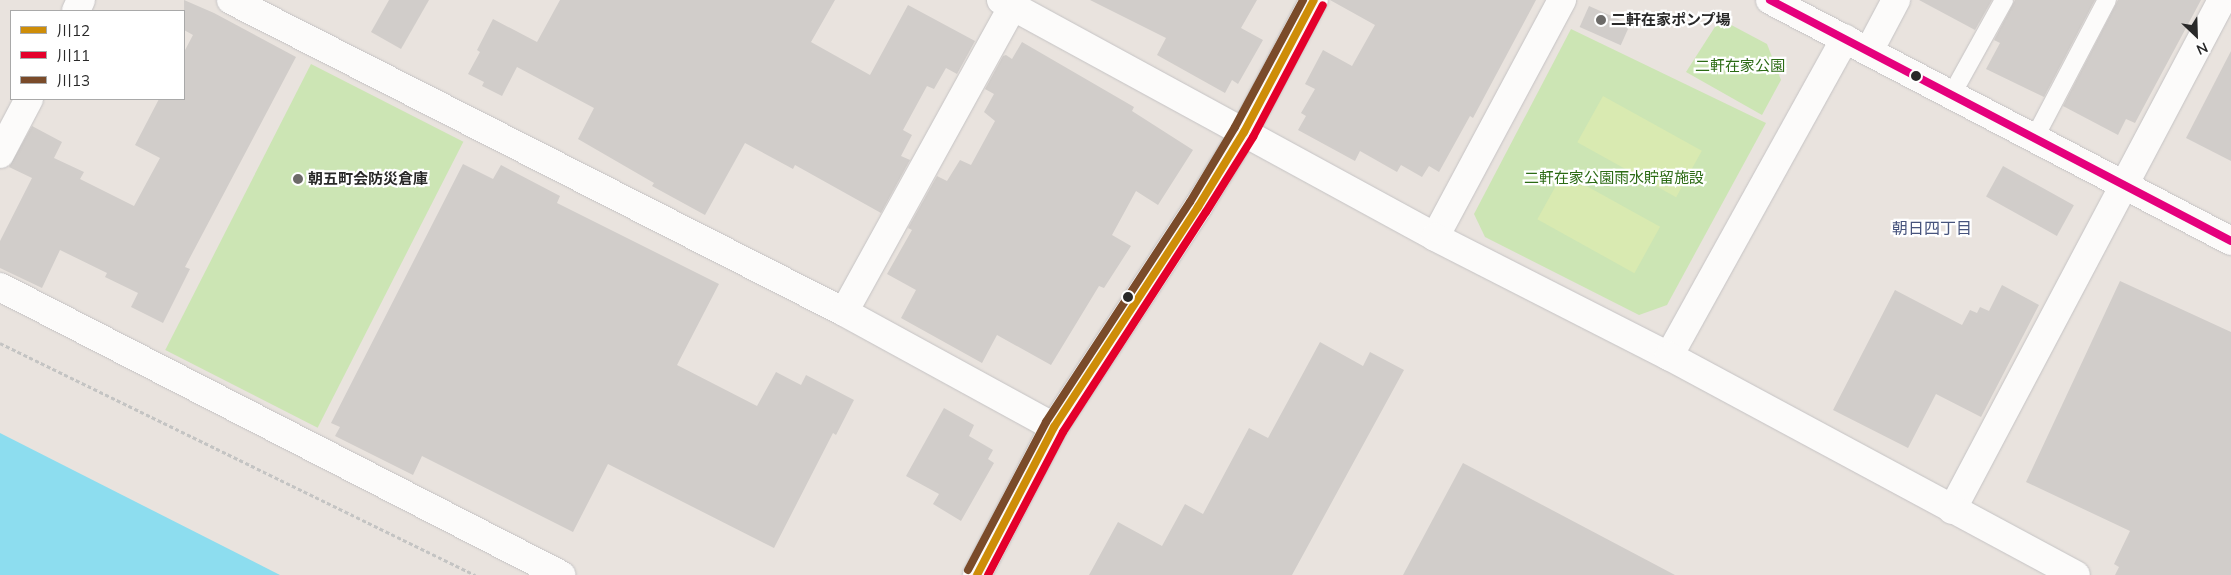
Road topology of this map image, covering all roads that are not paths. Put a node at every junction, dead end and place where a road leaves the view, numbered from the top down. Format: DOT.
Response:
graph roads {
  1 [pos="231,0"];
  2 [pos="1314,0"];
  3 [pos="1562,0"];
  4 [pos="1770,0"];
  5 [pos="1896,0"];
  6 [pos="2004,0"];
  7 [pos="2107,0"];
  8 [pos="2222,0"];
  9 [pos="1010,2"];
  10 [pos="1845,39"];
  11 [pos="1869,51"];
  12 [pos="1952,94"];
  13 [pos="28,100"];
  14 [pos="6,126"];
  15 [pos="1244,132"];
  16 [pos="2035,137"];
  17 [pos="0,154"];
  18 [pos="2126,184"];
  19 [pos="1435,237"];
  20 [pos="2231,241"];
  21 [pos="0,287"];
  22 [pos="844,312"];
  23 [pos="1669,356"];
  24 [pos="1054,427"];
  25 [pos="1952,510"];
  26 [pos="561,575"];
  27 [pos="977,575"];
  28 [pos="2076,575"];
  1 -- 22 [label="street"];
  2 -- 15 [label="street"];
  3 -- 19 [label="street"];
  4 -- 10 [label="street"];
  5 -- 11 [label="street"];
  6 -- 12 [label="lane"];
  7 -- 16 [label="lane"];
  8 -- 18 [label="street"];
  9 -- 15 [label="street"];
  9 -- 22 [label="street"];
  10 -- 11 [label="street"];
  10 -- 23 [label="street"];
  11 -- 12 [label="street"];
  12 -- 16 [label="street"];
  13 -- 14 [label="street"];
  14 -- 17 [label="street"];
  15 -- 19 [label="street"];
  15 -- 24 [label="street"];
  16 -- 18 [label="street"];
  18 -- 20 [label="street"];
  18 -- 25 [label="street"];
  19 -- 23 [label="street"];
  21 -- 26 [label="street"];
  22 -- 24 [label="street"];
  23 -- 25 [label="street"];
  24 -- 27 [label="street"];
  25 -- 28 [label="street"];
}
